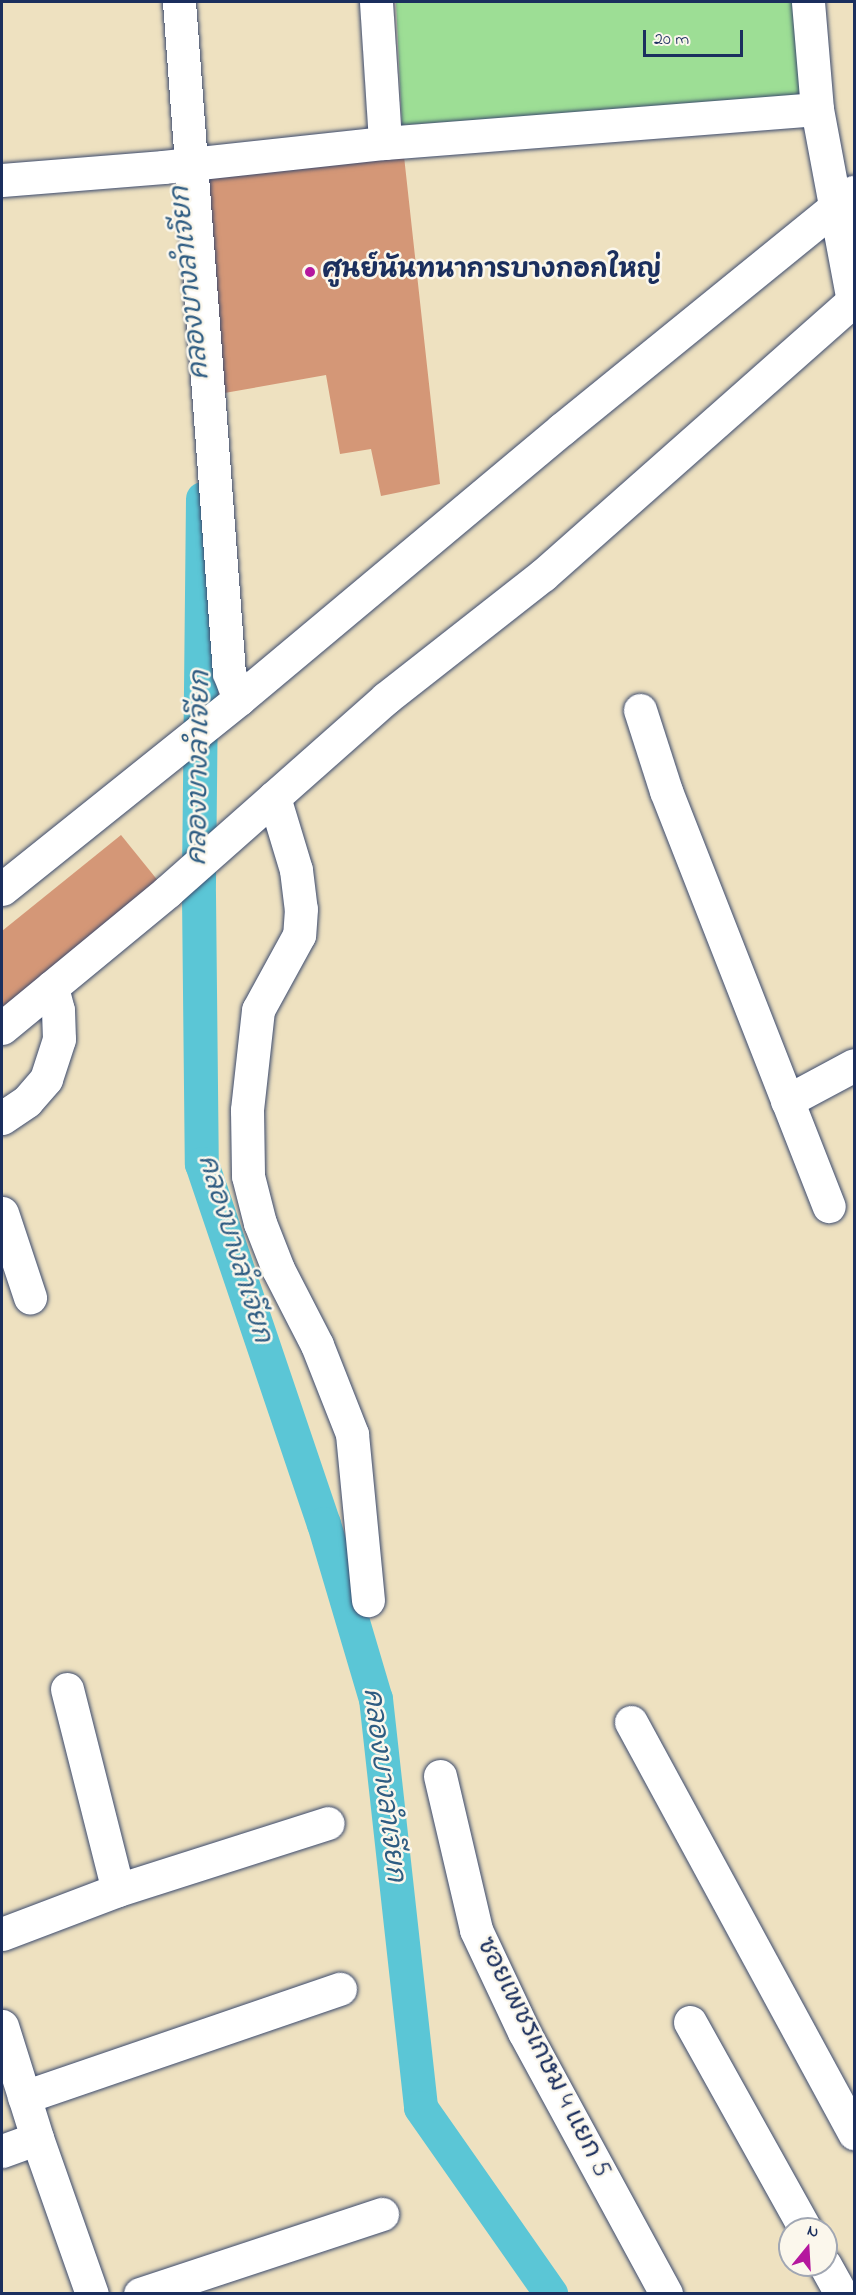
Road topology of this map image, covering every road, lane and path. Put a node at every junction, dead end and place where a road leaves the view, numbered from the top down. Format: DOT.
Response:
graph roads {
  1 [pos="179,2"];
  2 [pos="376,2"];
  3 [pos="808,2"];
  4 [pos="817,109"];
  5 [pos="385,143"];
  6 [pos="179,164"];
  7 [pos="2,180"];
  8 [pos="845,200"];
  9 [pos="854,300"];
  10 [pos="227,707"];
  11 [pos="640,710"];
  12 [pos="274,797"];
  13 [pos="2,889"];
  14 [pos="52,987"];
  15 [pos="2,1028"];
  16 [pos="855,1065"];
  17 [pos="787,1101"];
  18 [pos="2,1118"];
  19 [pos="830,1206"];
  20 [pos="2,1213"];
  21 [pos="30,1297"];
  22 [pos="368,1600"];
  23 [pos="67,1689"];
  24 [pos="632,1722"];
  25 [pos="440,1776"];
  26 [pos="328,1823"];
  27 [pos="118,1890"];
  28 [pos="2,1934"];
  29 [pos="340,1989"];
  30 [pos="690,2022"];
  31 [pos="2,2026"];
  32 [pos="24,2097"];
  33 [pos="855,2133"];
  34 [pos="37,2138"];
  35 [pos="2,2151"];
  36 [pos="382,2214"];
  37 [pos="799,2217"];
  38 [pos="832,2277"];
  39 [pos="92,2294"];
  40 [pos="140,2294"];
  41 [pos="666,2294"];
  42 [pos="841,2294"];
  1 -- 6 [label="street"];
  2 -- 5 [label="street"];
  3 -- 4 [label="street"];
  4 -- 5 [label="street"];
  4 -- 8 [label="street"];
  5 -- 6 [label="street"];
  6 -- 7 [label="street"];
  6 -- 10 [label="street"];
  8 -- 9 [label="street"];
  8 -- 10 [label="street"];
  9 -- 12 [label="street"];
  10 -- 13 [label="street"];
  11 -- 17 [label="street"];
  12 -- 14 [label="street"];
  12 -- 22 [label="street"];
  14 -- 15 [label="street"];
  14 -- 18 [label="street"];
  16 -- 17 [label="street"];
  17 -- 19 [label="street"];
  20 -- 21 [label="street"];
  23 -- 27 [label="street"];
  24 -- 33 [label="street"];
  25 -- 41 [label="street, ซอยเพชรเกษม 4 แยก 5"];
  26 -- 27 [label="street"];
  27 -- 28 [label="street"];
  29 -- 32 [label="street"];
  30 -- 37 [label="street"];
  31 -- 32 [label="street"];
  32 -- 34 [label="street"];
  34 -- 35 [label="street"];
  34 -- 39 [label="street"];
  36 -- 40 [label="street"];
  38 -- 42 [label="street"];
}
